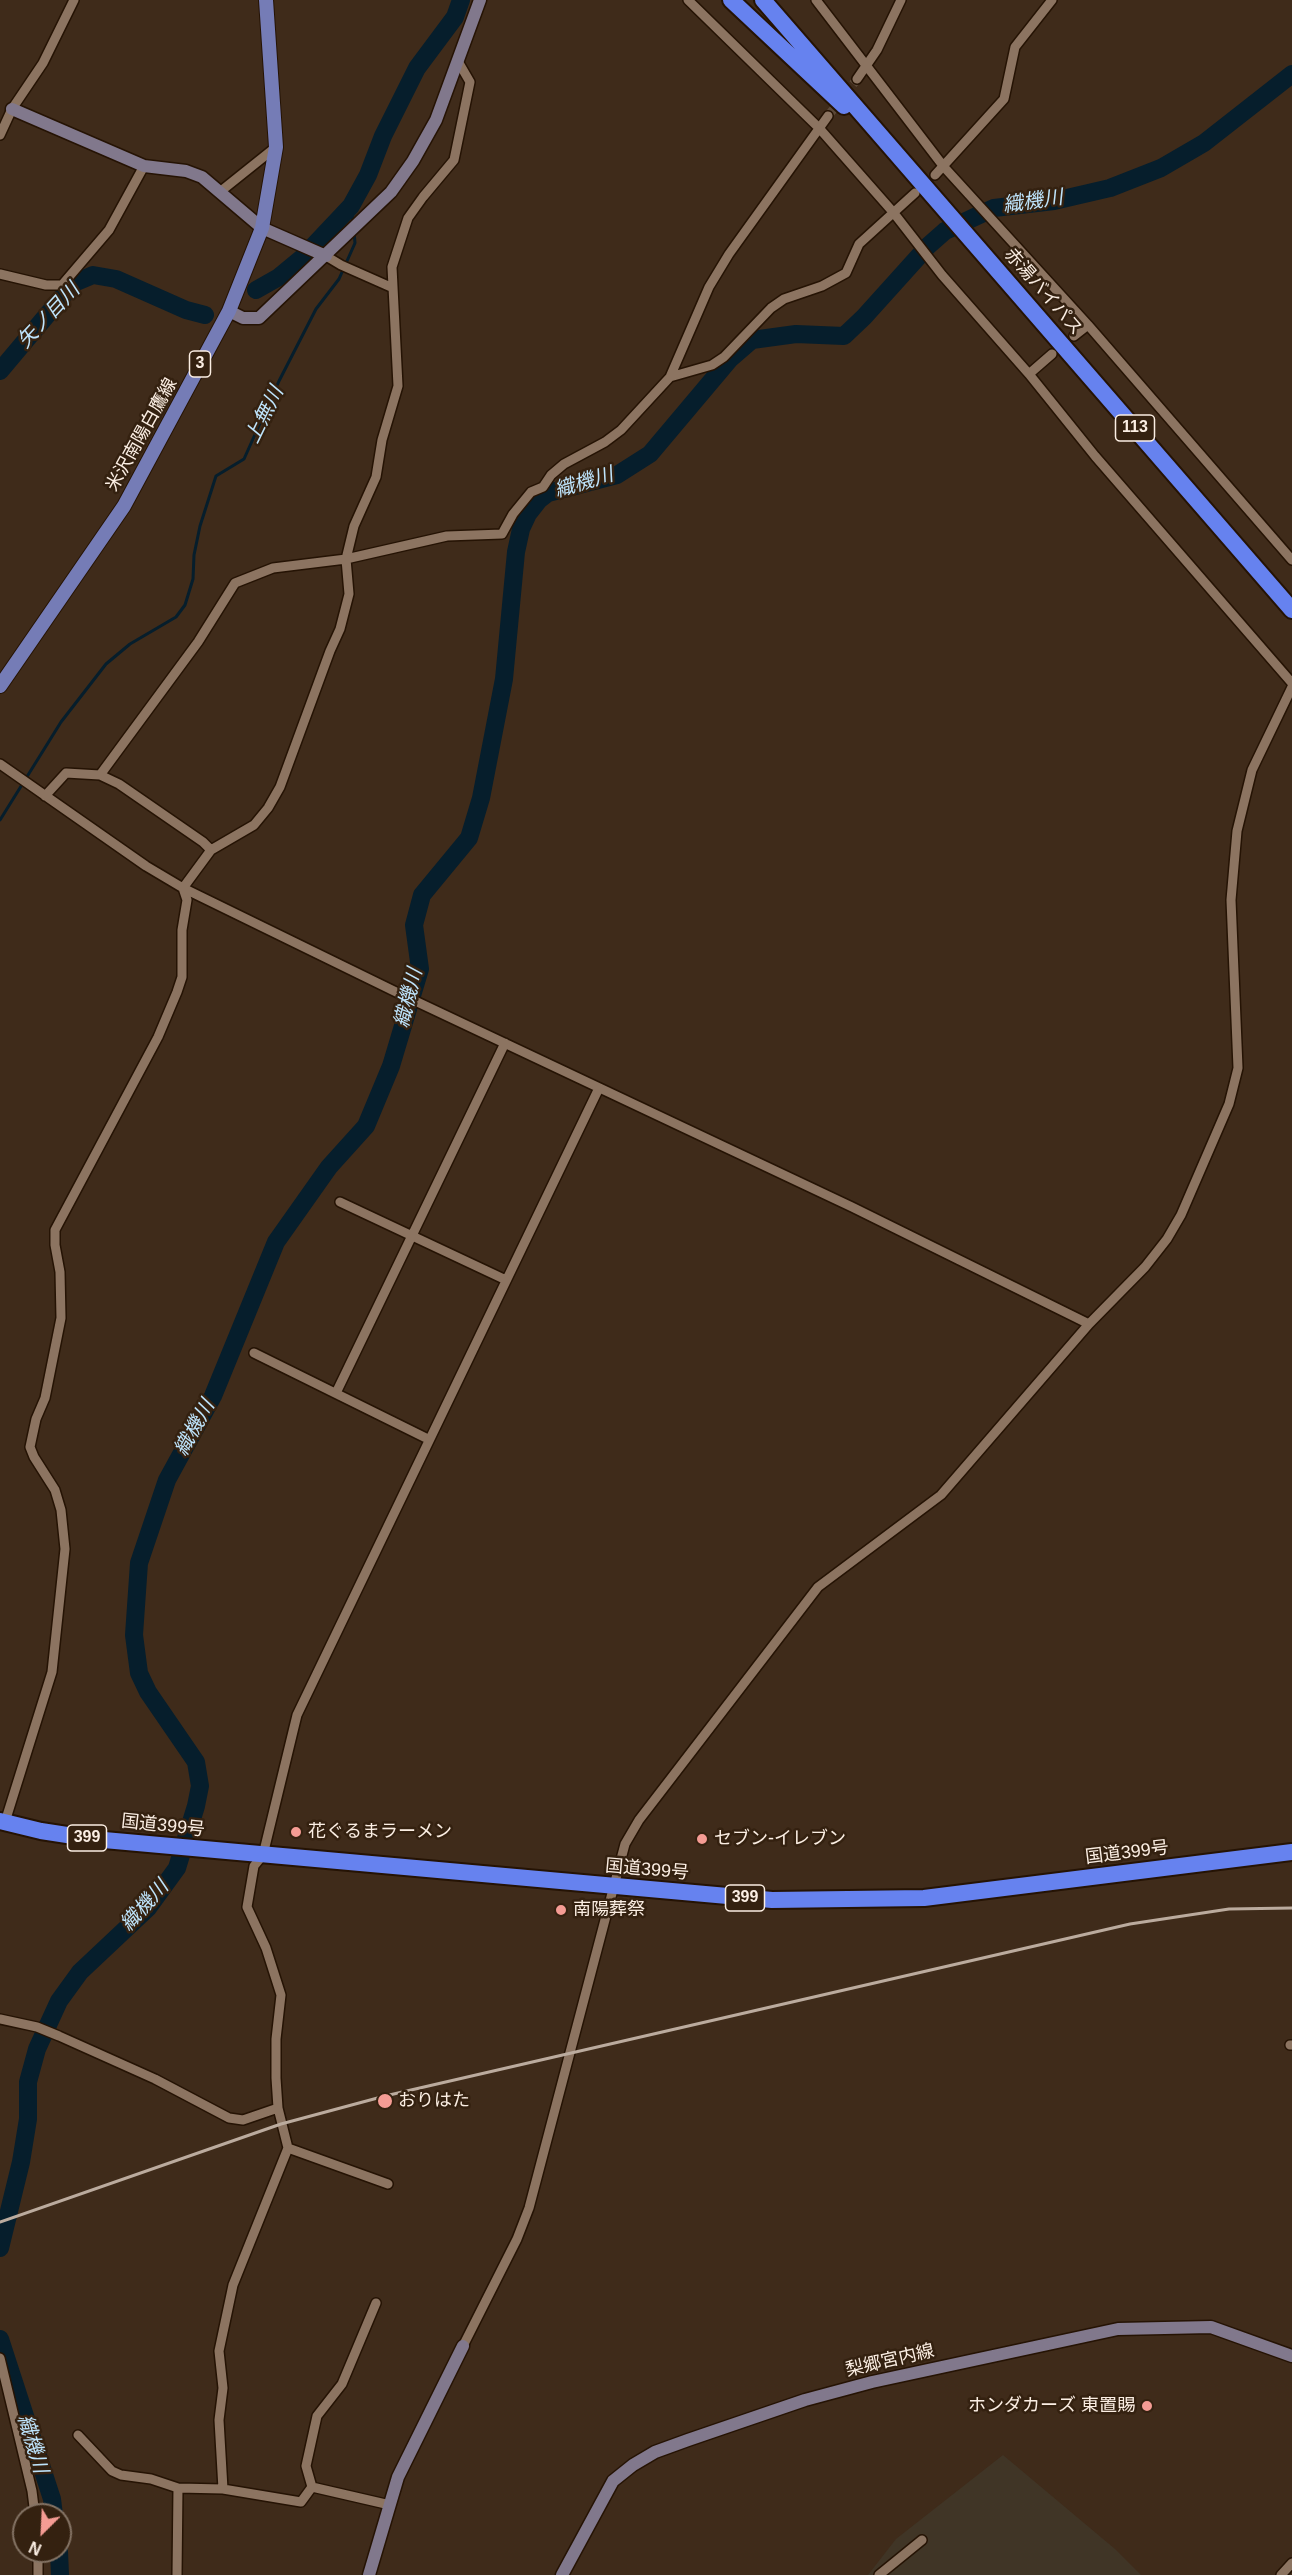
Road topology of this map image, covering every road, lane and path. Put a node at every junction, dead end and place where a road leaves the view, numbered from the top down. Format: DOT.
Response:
graph roads {
  1 [pos="74,0"];
  2 [pos="266,0"];
  3 [pos="480,0"];
  4 [pos="688,0"];
  5 [pos="731,0"];
  6 [pos="763,0"];
  7 [pos="770,0"];
  8 [pos="816,0"];
  9 [pos="901,0"];
  10 [pos="1052,0"];
  11 [pos="798,38"];
  12 [pos="459,63"];
  13 [pos="868,65"];
  14 [pos="857,79"];
  15 [pos="12,109"];
  16 [pos="828,116"];
  17 [pos="819,128"];
  18 [pos="0,135"];
  19 [pos="276,147"];
  20 [pos="144,166"];
  21 [pos="944,167"];
  22 [pos="912,170"];
  23 [pos="935,175"];
  24 [pos="221,191"];
  25 [pos="915,193"];
  26 [pos="893,212"];
  27 [pos="262,228"];
  28 [pos="320,253"];
  29 [pos="0,274"];
  30 [pos="393,288"];
  31 [pos="229,311"];
  32 [pos="1088,325"];
  33 [pos="1074,336"];
  34 [pos="1052,354"];
  35 [pos="1029,374"];
  36 [pos="670,377"];
  37 [pos="346,559"];
  38 [pos="1292,560"];
  39 [pos="1292,610"];
  40 [pos="1292,685"];
  41 [pos="0,686"];
  42 [pos="0,764"];
  43 [pos="100,775"];
  44 [pos="45,796"];
  45 [pos="211,850"];
  46 [pos="183,888"];
  47 [pos="504,1043"];
  48 [pos="599,1088"];
  49 [pos="340,1202"];
  50 [pos="413,1236"];
  51 [pos="506,1280"];
  52 [pos="1089,1324"];
  53 [pos="254,1353"];
  54 [pos="336,1393"];
  55 [pos="428,1439"];
  56 [pos="2,1824"];
  57 [pos="1292,1852"];
  58 [pos="263,1855"];
  59 [pos="615,1886"];
  60 [pos="0,2019"];
  61 [pos="278,2108"];
  62 [pos="288,2148"];
  63 [pos="388,2184"];
  64 [pos="376,2303"];
  65 [pos="463,2346"];
  66 [pos="1292,2356"];
  67 [pos="0,2358"];
  68 [pos="78,2435"];
  69 [pos="312,2487"];
  70 [pos="178,2488"];
  71 [pos="223,2489"];
  72 [pos="34,2503"];
  73 [pos="390,2505"];
  74 [pos="922,2540"];
  75 [pos="1292,2563"];
  76 [pos="177,2575"];
  77 [pos="369,2575"];
  78 [pos="562,2575"];
  79 [pos="879,2575"];
  80 [pos="1281,2575"];
  1 -- 15 [label="street"];
  2 -- 19 [label="main road, 米沢南陽白鷹線 / 3"];
  3 -- 12 [label="street"];
  4 -- 17 [label="street"];
  5 -- 22 [label="highway"];
  6 -- 11 [label="highway, 赤湯バイパス / 113"];
  7 -- 11 [label="highway"];
  8 -- 13 [label="street"];
  9 -- 13 [label="street"];
  10 -- 21 [label="street"];
  11 -- 22 [label="highway, 赤湯バイパス / 113"];
  12 -- 28 [label="street"];
  12 -- 30 [label="street"];
  13 -- 14 [label="street"];
  13 -- 21 [label="street"];
  15 -- 18 [label="street"];
  15 -- 20 [label="street"];
  16 -- 17 [label="street"];
  17 -- 26 [label="street"];
  17 -- 36 [label="street"];
  19 -- 24 [label="street"];
  19 -- 27 [label="main road, 米沢南陽白鷹線 / 3"];
  20 -- 24 [label="street"];
  20 -- 29 [label="street"];
  21 -- 23 [label="street"];
  21 -- 32 [label="street"];
  22 -- 39 [label="highway, 赤湯バイパス / 113"];
  24 -- 27 [label="street"];
  25 -- 26 [label="street"];
  26 -- 35 [label="street"];
  26 -- 36 [label="street"];
  27 -- 28 [label="street"];
  27 -- 31 [label="main road, 米沢南陽白鷹線 / 3"];
  28 -- 30 [label="street"];
  28 -- 31 [label="street"];
  30 -- 37 [label="street"];
  31 -- 41 [label="main road, 米沢南陽白鷹線 / 3"];
  32 -- 33 [label="street"];
  32 -- 38 [label="street"];
  34 -- 35 [label="street"];
  35 -- 40 [label="street"];
  36 -- 37 [label="street"];
  37 -- 43 [label="street"];
  37 -- 45 [label="street"];
  40 -- 52 [label="street"];
  42 -- 44 [label="street"];
  43 -- 44 [label="street"];
  43 -- 45 [label="street"];
  44 -- 46 [label="street"];
  45 -- 46 [label="street"];
  46 -- 47 [label="street"];
  46 -- 56 [label="street"];
  47 -- 48 [label="street"];
  47 -- 50 [label="street"];
  48 -- 51 [label="street"];
  48 -- 52 [label="street"];
  49 -- 50 [label="street"];
  50 -- 51 [label="street"];
  50 -- 54 [label="street"];
  51 -- 55 [label="street"];
  52 -- 59 [label="street"];
  53 -- 54 [label="street"];
  54 -- 55 [label="street"];
  55 -- 58 [label="street"];
  56 -- 58 [label="highway, 国道399号 / 399"];
  57 -- 59 [label="highway, 国道399号 / 399"];
  58 -- 59 [label="highway, 国道399号 / 399"];
  58 -- 61 [label="street"];
  59 -- 65 [label="street"];
  60 -- 61 [label="street"];
  61 -- 62 [label="street"];
  62 -- 63 [label="street"];
  62 -- 71 [label="street"];
  64 -- 69 [label="street"];
  65 -- 73 [label="street"];
  66 -- 78 [label="street, 梨郷宮内線"];
  67 -- 72 [label="street"];
  68 -- 70 [label="street"];
  69 -- 71 [label="street"];
  69 -- 73 [label="street"];
  70 -- 71 [label="street"];
  70 -- 76 [label="street"];
  73 -- 77 [label="street"];
  74 -- 79 [label="street"];
  75 -- 80 [label="street"];
}
